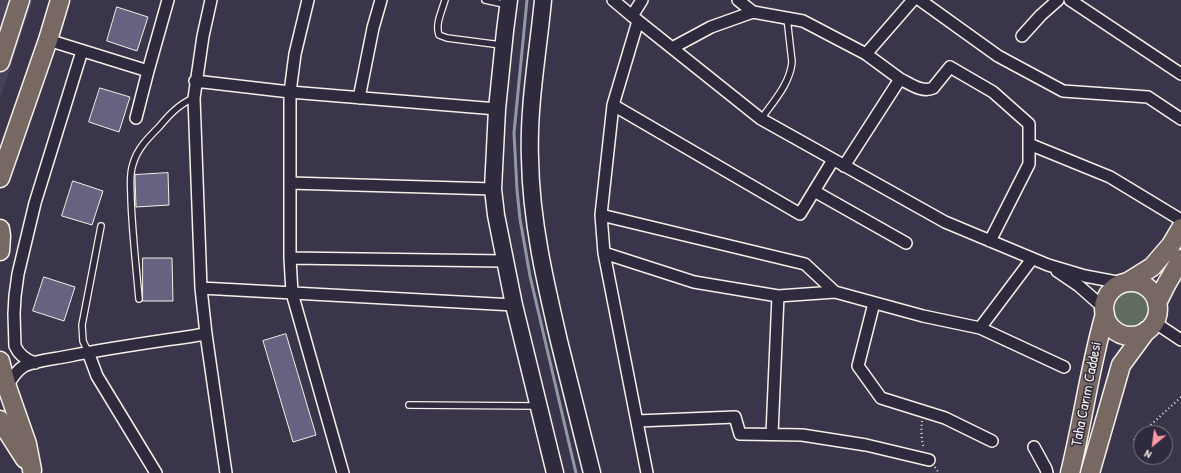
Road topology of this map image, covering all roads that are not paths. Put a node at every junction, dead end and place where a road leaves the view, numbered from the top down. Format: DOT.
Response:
graph roads {
  1 [pos="20,0"];
  2 [pos="60,0"];
  3 [pos="168,0"];
  4 [pos="211,0"];
  5 [pos="308,0"];
  6 [pos="381,0"];
  7 [pos="445,0"];
  8 [pos="485,0"];
  9 [pos="543,0"];
  10 [pos="614,0"];
  11 [pos="642,0"];
  12 [pos="738,0"];
  13 [pos="913,0"];
  14 [pos="920,0"];
  15 [pos="1070,0"];
  16 [pos="1054,1"];
  17 [pos="509,2"];
  18 [pos="753,12"];
  19 [pos="787,18"];
  20 [pos="635,19"];
  21 [pos="1022,36"];
  22 [pos="48,40"];
  23 [pos="504,45"];
  24 [pos="672,48"];
  25 [pos="82,51"];
  26 [pos="866,54"];
  27 [pos="0,62"];
  28 [pos="148,71"];
  29 [pos="1181,74"];
  30 [pos="900,78"];
  31 [pos="196,80"];
  32 [pos="290,92"];
  33 [pos="194,98"];
  34 [pos="359,98"];
  35 [pos="613,105"];
  36 [pos="497,109"];
  37 [pos="136,118"];
  38 [pos="761,119"];
  39 [pos="1181,119"];
  40 [pos="1029,144"];
  41 [pos="833,160"];
  42 [pos="844,166"];
  43 [pos="0,178"];
  44 [pos="290,183"];
  45 [pos="493,189"];
  46 [pos="814,191"];
  47 [pos="601,215"];
  48 [pos="1181,220"];
  49 [pos="101,226"];
  50 [pos="1181,228"];
  51 [pos="0,229"];
  52 [pos="990,241"];
  53 [pos="906,243"];
  54 [pos="0,251"];
  55 [pos="604,253"];
  56 [pos="290,258"];
  57 [pos="1032,258"];
  58 [pos="1181,259"];
  59 [pos="504,261"];
  60 [pos="1048,265"];
  61 [pos="1125,282"];
  62 [pos="201,288"];
  63 [pos="834,292"];
  64 [pos="292,293"];
  65 [pos="778,296"];
  66 [pos="139,299"];
  67 [pos="874,303"];
  68 [pos="1157,303"];
  69 [pos="514,305"];
  70 [pos="1104,311"];
  71 [pos="1150,327"];
  72 [pos="980,328"];
  73 [pos="206,334"];
  74 [pos="1181,340"];
  75 [pos="88,352"];
  76 [pos="0,361"];
  77 [pos="35,363"];
  78 [pos="1064,367"];
  79 [pos="7,387"];
  80 [pos="409,404"];
  81 [pos="539,406"];
  82 [pos="0,420"];
  83 [pos="637,420"];
  84 [pos="772,434"];
  85 [pos="992,441"];
  86 [pos="1034,447"];
  87 [pos="929,460"];
  88 [pos="33,472"];
  89 [pos="156,473"];
  90 [pos="226,473"];
  91 [pos="343,473"];
  92 [pos="555,473"];
  93 [pos="592,473"];
  94 [pos="647,473"];
  95 [pos="1046,473"];
  96 [pos="1070,473"];
  97 [pos="1090,473"];
  1 -- 27 [label="main road"];
  2 -- 22 [label="main road"];
  3 -- 28 [label="street"];
  4 -- 31 [label="street"];
  5 -- 32 [label="street"];
  6 -- 34 [label="street"];
  7 -- 23 [label="lane"];
  8 -- 17 [label="lane"];
  9 -- 93 [label="main road"];
  10 -- 20 [label="street"];
  11 -- 20 [label="street"];
  12 -- 18 [label="street"];
  13 -- 26 [label="street"];
  14 -- 39 [label="street"];
  15 -- 29 [label="street"];
  16 -- 21 [label="street"];
  17 -- 23 [label="main road"];
  18 -- 19 [label="street"];
  18 -- 24 [label="street"];
  19 -- 26 [label="street"];
  19 -- 38 [label="lane"];
  20 -- 24 [label="street"];
  20 -- 35 [label="street"];
  22 -- 25 [label="street"];
  22 -- 43 [label="main road"];
  23 -- 36 [label="main road"];
  24 -- 38 [label="street"];
  25 -- 28 [label="street"];
  25 -- 77 [label="street"];
  26 -- 30 [label="street"];
  28 -- 37 [label="street"];
  30 -- 40 [label="street"];
  30 -- 42 [label="street"];
  31 -- 32 [label="street"];
  31 -- 33 [label="street"];
  32 -- 34 [label="street"];
  32 -- 44 [label="street"];
  33 -- 62 [label="street"];
  33 -- 66 [label="lane"];
  34 -- 36 [label="street"];
  35 -- 46 [label="street"];
  35 -- 47 [label="street"];
  36 -- 45 [label="main road"];
  38 -- 41 [label="street"];
  40 -- 48 [label="street"];
  40 -- 52 [label="street"];
  41 -- 42 [label="street"];
  41 -- 46 [label="street"];
  42 -- 52 [label="street"];
  44 -- 45 [label="street"];
  44 -- 56 [label="street"];
  45 -- 59 [label="main road"];
  46 -- 53 [label="street"];
  47 -- 55 [label="street"];
  47 -- 63 [label="street"];
  49 -- 75 [label="lane"];
  50 -- 61 [label="main road"];
  51 -- 54 [label="main road"];
  52 -- 57 [label="street"];
  55 -- 65 [label="street"];
  55 -- 83 [label="street"];
  56 -- 59 [label="street"];
  56 -- 64 [label="street"];
  57 -- 60 [label="street"];
  57 -- 72 [label="street"];
  58 -- 68 [label="main road"];
  59 -- 69 [label="main road"];
  60 -- 61 [label="street"];
  60 -- 70 [label="street"];
  61 -- 68 [label="main road"];
  61 -- 70 [label="main road"];
  62 -- 64 [label="street"];
  62 -- 73 [label="street"];
  63 -- 65 [label="street"];
  63 -- 67 [label="street"];
  64 -- 69 [label="street"];
  64 -- 91 [label="street"];
  65 -- 84 [label="street"];
  67 -- 72 [label="street"];
  67 -- 85 [label="street"];
  68 -- 71 [label="main road"];
  69 -- 81 [label="main road"];
  70 -- 71 [label="main road"];
  70 -- 96 [label="main road, Taha Carım Caddesi"];
  71 -- 74 [label="street"];
  71 -- 97 [label="main road, Taha Carım Caddesi"];
  72 -- 78 [label="street"];
  73 -- 75 [label="street"];
  73 -- 90 [label="street"];
  75 -- 77 [label="street"];
  75 -- 89 [label="street"];
  76 -- 79 [label="main road"];
  77 -- 79 [label="street"];
  79 -- 88 [label="main road"];
  80 -- 81 [label="lane"];
  81 -- 92 [label="main road"];
  82 -- 88 [label="main road"];
  83 -- 84 [label="street"];
  83 -- 94 [label="street"];
  84 -- 87 [label="street"];
  86 -- 95 [label="street"];
}
